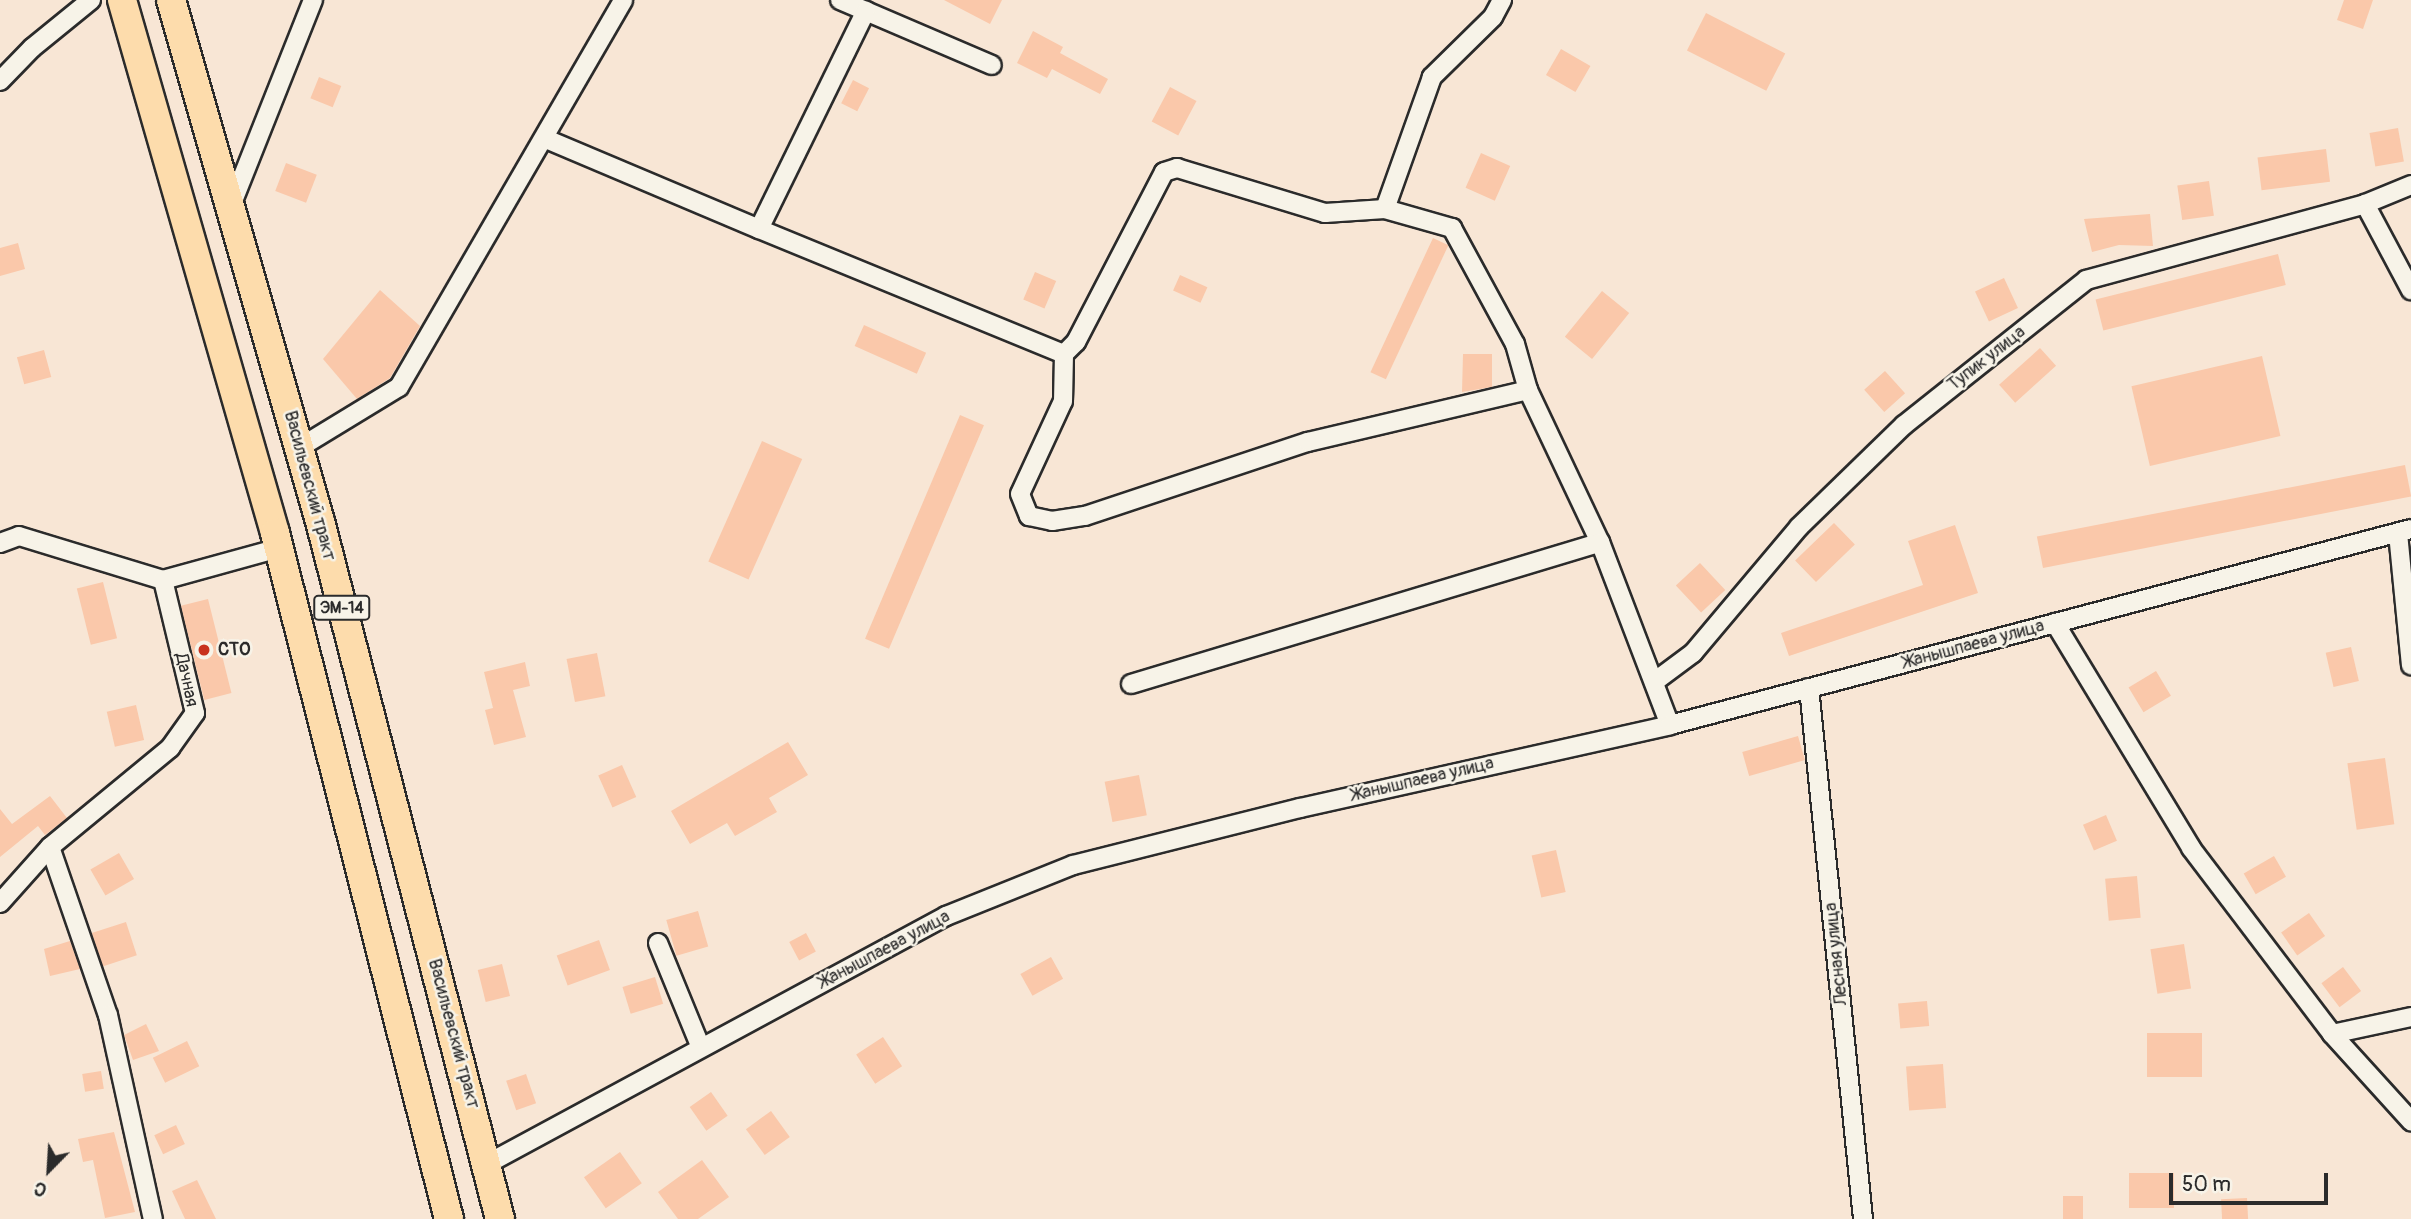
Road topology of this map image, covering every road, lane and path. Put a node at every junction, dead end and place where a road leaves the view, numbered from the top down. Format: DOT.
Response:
graph roads {
  1 [pos="91,0"];
  2 [pos="122,0"];
  3 [pos="171,0"];
  4 [pos="313,0"];
  5 [pos="623,0"];
  6 [pos="840,0"];
  7 [pos="1502,0"];
  8 [pos="866,11"];
  9 [pos="992,65"];
  10 [pos="0,81"];
  11 [pos="545,139"];
  12 [pos="2411,185"];
  13 [pos="2365,204"];
  14 [pos="231,206"];
  15 [pos="1385,209"];
  16 [pos="759,229"];
  17 [pos="2411,290"];
  18 [pos="1064,354"];
  19 [pos="1528,390"];
  20 [pos="299,448"];
  21 [pos="2404,531"];
  22 [pos="1601,542"];
  23 [pos="0,543"];
  24 [pos="279,548"];
  25 [pos="163,580"];
  26 [pos="2055,623"];
  27 [pos="349,636"];
  28 [pos="303,645"];
  29 [pos="2411,665"];
  30 [pos="1654,682"];
  31 [pos="1131,684"];
  32 [pos="1809,688"];
  33 [pos="369,711"];
  34 [pos="323,722"];
  35 [pos="1670,725"];
  36 [pos="50,847"];
  37 [pos="0,904"];
  38 [pos="658,943"];
  39 [pos="2411,1017"];
  40 [pos="2332,1034"];
  41 [pos="701,1048"];
  42 [pos="2411,1121"];
  43 [pos="487,1164"];
  44 [pos="153,1219"];
  45 [pos="449,1219"];
  46 [pos="500,1219"];
  47 [pos="1863,1219"];
  1 -- 10 [label="street"];
  2 -- 24 [label="main road, ЭМ-14"];
  3 -- 14 [label="main road, Васильевский тракт / ЭМ-14"];
  4 -- 14 [label="street"];
  5 -- 11 [label="street"];
  6 -- 8 [label="street"];
  7 -- 15 [label="street"];
  8 -- 9 [label="street"];
  8 -- 16 [label="street"];
  11 -- 16 [label="street"];
  11 -- 20 [label="street"];
  12 -- 13 [label="street, Тупик улица"];
  13 -- 17 [label="street"];
  13 -- 30 [label="street, Тупик улица"];
  14 -- 20 [label="main road, Васильевский тракт / ЭМ-14"];
  15 -- 18 [label="street"];
  15 -- 19 [label="street"];
  16 -- 18 [label="street"];
  18 -- 19 [label="street"];
  19 -- 22 [label="street"];
  20 -- 27 [label="main road, Васильевский тракт / ЭМ-14"];
  21 -- 26 [label="street, Жанышпаева улица"];
  21 -- 29 [label="street"];
  22 -- 30 [label="street"];
  22 -- 31 [label="street"];
  23 -- 25 [label="street"];
  24 -- 25 [label="street"];
  24 -- 28 [label="main road, ЭМ-14"];
  25 -- 36 [label="street, Дачная"];
  26 -- 32 [label="street, Жанышпаева улица"];
  26 -- 40 [label="street"];
  27 -- 28 [label="main road"];
  27 -- 33 [label="main road, Васильевский тракт / ЭМ-14"];
  28 -- 34 [label="main road, ЭМ-14"];
  30 -- 35 [label="street"];
  32 -- 35 [label="street, Жанышпаева улица"];
  32 -- 47 [label="street, Лесная улица"];
  33 -- 34 [label="main road"];
  33 -- 43 [label="main road, Васильевский тракт / ЭМ-14"];
  34 -- 45 [label="main road, ЭМ-14"];
  35 -- 41 [label="street, Жанышпаева улица"];
  36 -- 37 [label="street, Дачная"];
  36 -- 44 [label="street"];
  38 -- 41 [label="street"];
  39 -- 40 [label="street"];
  40 -- 42 [label="street"];
  41 -- 43 [label="street, Жанышпаева улица"];
  43 -- 46 [label="main road, Васильевский тракт / ЭМ-14"];
}
